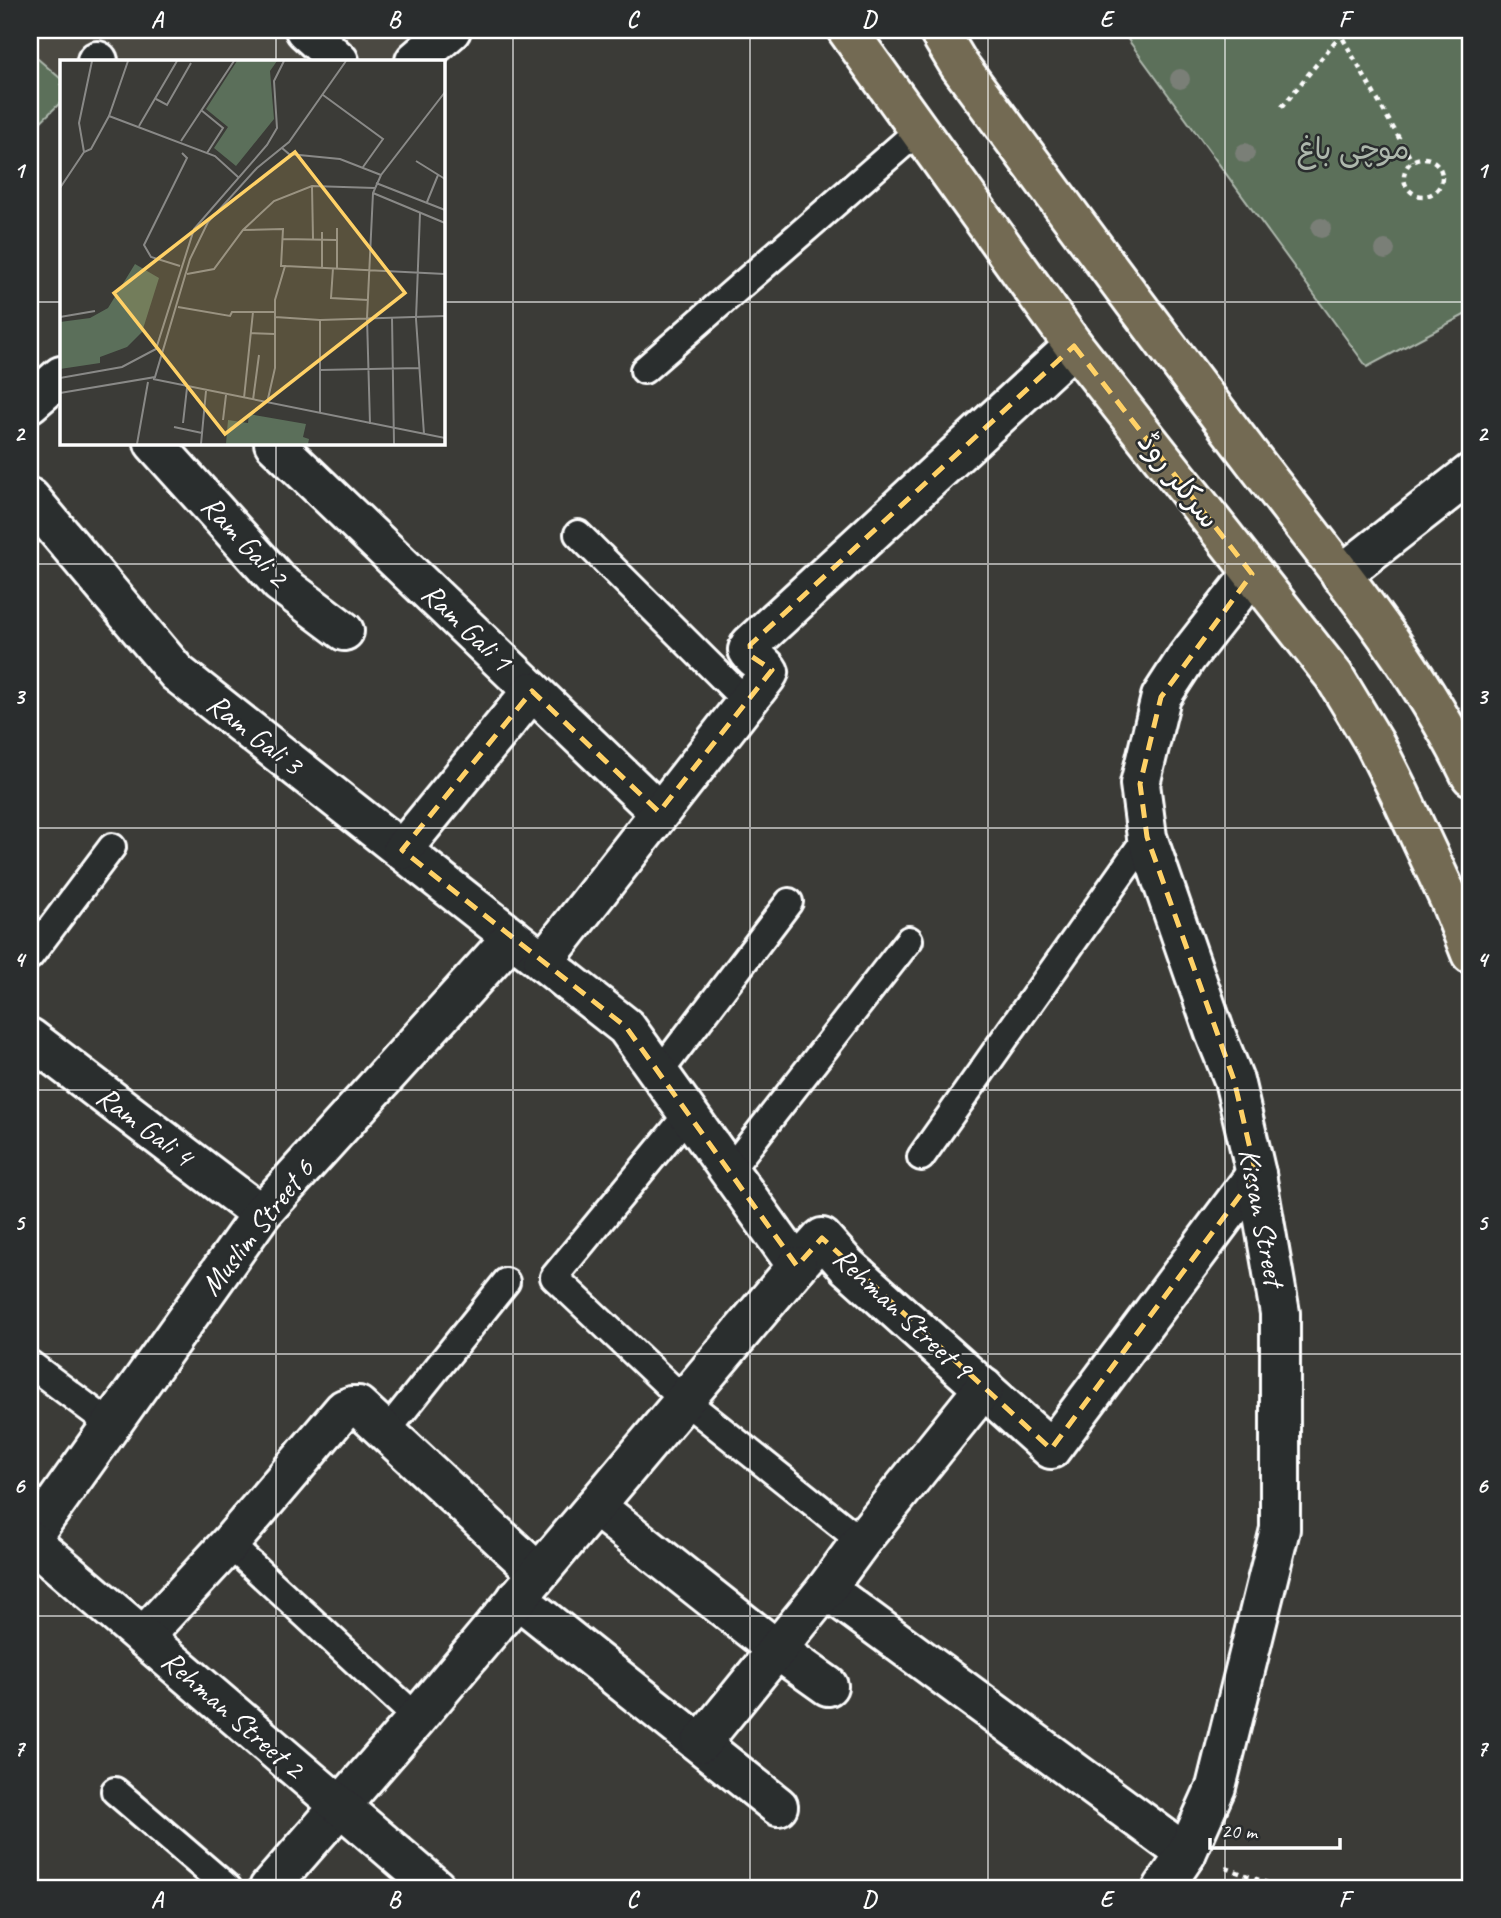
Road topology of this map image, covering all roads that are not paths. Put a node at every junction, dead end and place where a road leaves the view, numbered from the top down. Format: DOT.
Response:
graph roads {
  1 [pos="305,30"];
  2 [pos="451,30"];
  3 [pos="847,30"];
  4 [pos="938,30"];
  5 [pos="338,60"];
  6 [pos="416,60"];
  7 [pos="919,131"];
  8 [pos="1074,346"];
  9 [pos="644,370"];
  10 [pos="60,377"];
  11 [pos="30,403"];
  12 [pos="155,444"];
  13 [pos="275,444"];
  14 [pos="1471,473"];
  15 [pos="30,498"];
  16 [pos="578,534"];
  17 [pos="1252,574"];
  18 [pos="1341,575"];
  19 [pos="344,631"];
  20 [pos="533,691"];
  21 [pos="747,702"];
  22 [pos="1471,776"];
  23 [pos="659,812"];
  24 [pos="1147,837"];
  25 [pos="112,847"];
  26 [pos="402,850"];
  27 [pos="789,902"];
  28 [pos="512,937"];
  29 [pos="909,940"];
  30 [pos="1471,954"];
  31 [pos="30,956"];
  32 [pos="542,961"];
  33 [pos="30,1038"];
  34 [pos="659,1073"];
  35 [pos="688,1114"];
  36 [pos="921,1157"];
  37 [pos="729,1171"];
  38 [pos="1256,1174"];
  39 [pos="261,1214"];
  40 [pos="797,1266"];
  41 [pos="506,1282"];
  42 [pos="30,1364"];
  43 [pos="984,1388"];
  44 [pos="684,1400"];
  45 [pos="110,1424"];
  46 [pos="386,1432"];
  47 [pos="595,1506"];
  48 [pos="30,1539"];
  49 [pos="861,1541"];
  50 [pos="229,1544"];
  51 [pos="528,1586"];
  52 [pos="826,1589"];
  53 [pos="144,1637"];
  54 [pos="776,1649"];
  55 [pos="828,1686"];
  56 [pos="417,1718"];
  57 [pos="701,1743"];
  58 [pos="115,1791"];
  59 [pos="778,1806"];
  60 [pos="341,1807"];
  61 [pos="1186,1854"];
  62 [pos="228,1888"];
  63 [pos="268,1888"];
  64 [pos="436,1888"];
  65 [pos="1163,1888"];
  1 -- 5 [label="street"];
  2 -- 6 [label="street"];
  3 -- 7 [label="main road, سرکلر روڈ"];
  4 -- 18 [label="main road"];
  7 -- 8 [label="main road, سرکلر روڈ"];
  7 -- 9 [label="lane"];
  8 -- 17 [label="main road, سرکلر روڈ"];
  8 -- 21 [label="street"];
  10 -- 11 [label="street"];
  12 -- 19 [label="street, Ram Gali 2"];
  13 -- 20 [label="street, Ram Gali 1"];
  14 -- 18 [label="street"];
  15 -- 26 [label="street, Ram Gali 3"];
  16 -- 21 [label="lane"];
  17 -- 24 [label="street, Kissan Street"];
  17 -- 30 [label="main road, سرکلر روڈ"];
  18 -- 22 [label="main road"];
  20 -- 23 [label="street, Ram Gali 1"];
  20 -- 26 [label="street"];
  21 -- 23 [label="street"];
  23 -- 32 [label="street"];
  24 -- 36 [label="lane"];
  24 -- 38 [label="street, Kissan Street"];
  25 -- 31 [label="lane"];
  26 -- 28 [label="street, Ram Gali 3"];
  27 -- 34 [label="lane"];
  28 -- 32 [label="street, Rehman Street 9"];
  28 -- 39 [label="street, Muslim Street 6"];
  29 -- 37 [label="lane"];
  32 -- 34 [label="street, Rehman Street 9"];
  33 -- 39 [label="street, Ram Gali 4"];
  34 -- 35 [label="street, Rehman Street 9"];
  35 -- 37 [label="street, Rehman Street 9"];
  35 -- 44 [label="lane"];
  37 -- 40 [label="street, Rehman Street 9"];
  38 -- 43 [label="street, Rehman Street 9"];
  38 -- 61 [label="street, Kissan Street"];
  39 -- 45 [label="street, Muslim Street 6"];
  40 -- 43 [label="street, Rehman Street 9"];
  40 -- 44 [label="street"];
  41 -- 46 [label="lane"];
  42 -- 45 [label="lane"];
  43 -- 49 [label="street"];
  44 -- 47 [label="street"];
  44 -- 49 [label="lane"];
  45 -- 48 [label="street, Muslim Street 6"];
  46 -- 50 [label="street"];
  46 -- 51 [label="street"];
  47 -- 51 [label="street"];
  47 -- 54 [label="street"];
  48 -- 53 [label="street, Rehman Street 2"];
  49 -- 52 [label="street"];
  50 -- 53 [label="street"];
  50 -- 56 [label="lane"];
  51 -- 56 [label="street"];
  51 -- 57 [label="street"];
  52 -- 54 [label="street"];
  52 -- 61 [label="street"];
  53 -- 60 [label="street, Rehman Street 2"];
  54 -- 55 [label="street"];
  54 -- 57 [label="street"];
  56 -- 60 [label="street"];
  57 -- 59 [label="street"];
  58 -- 62 [label="lane"];
  60 -- 63 [label="street"];
  60 -- 64 [label="street, Rehman Street 2"];
  61 -- 65 [label="street, Kissan Street"];
}
